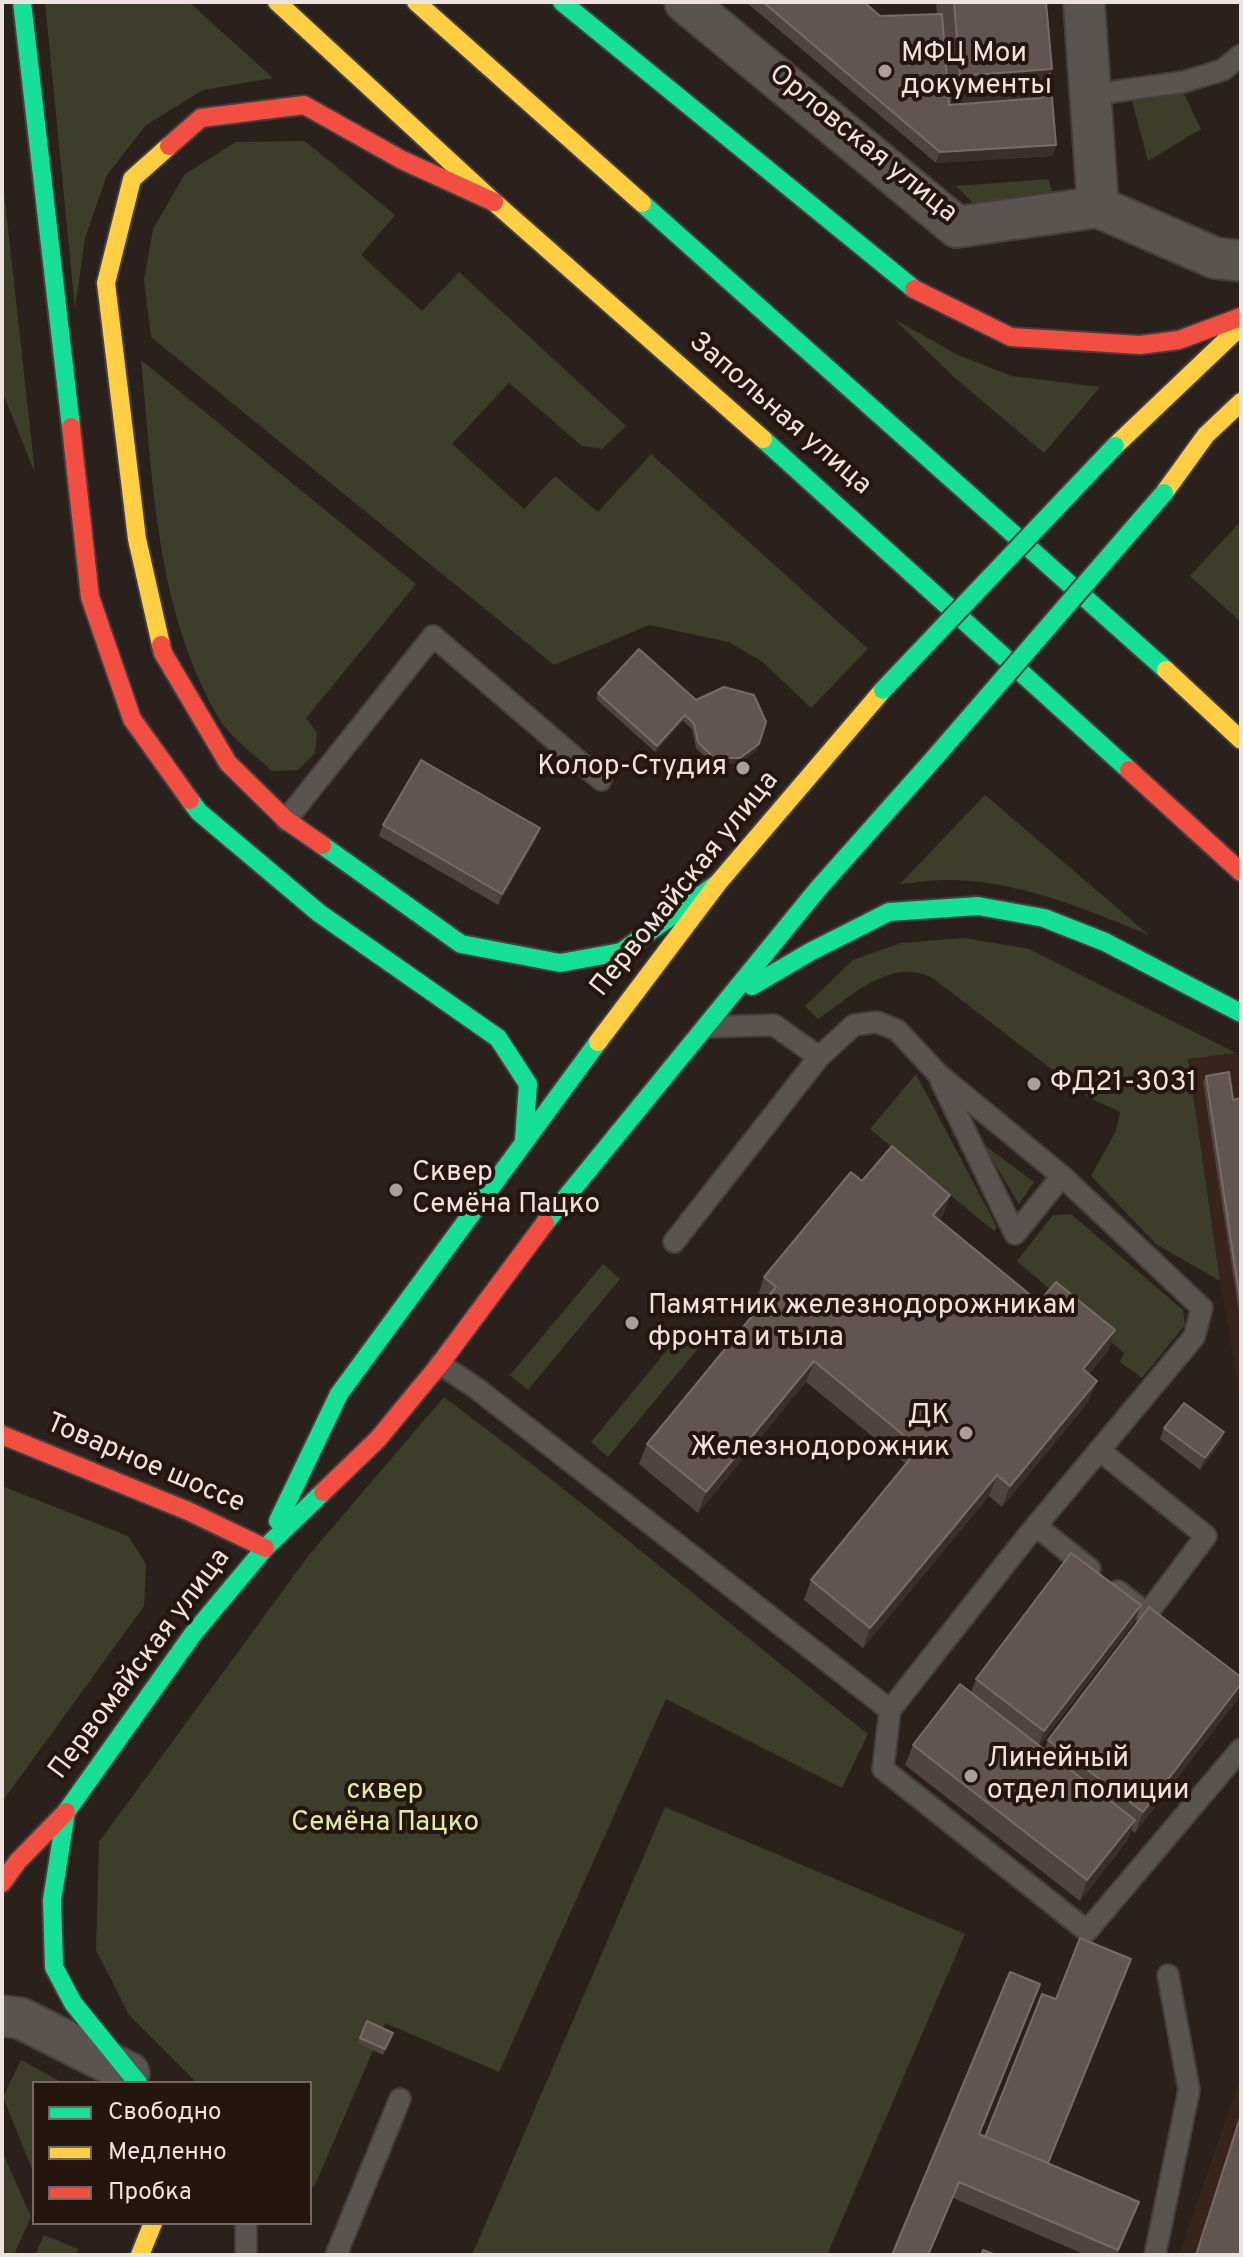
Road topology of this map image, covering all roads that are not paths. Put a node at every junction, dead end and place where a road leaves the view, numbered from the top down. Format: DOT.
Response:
graph roads {
  1 [pos="22,2"];
  2 [pos="277,2"];
  3 [pos="416,2"];
  4 [pos="562,2"];
  5 [pos="685,2"];
  6 [pos="1084,2"];
  7 [pos="1241,55"];
  8 [pos="1090,95"];
  9 [pos="494,202"];
  10 [pos="1098,207"];
  11 [pos="1241,261"];
  12 [pos="1241,317"];
  13 [pos="1241,326"];
  14 [pos="1241,402"];
  15 [pos="1241,740"];
  16 [pos="601,780"];
  17 [pos="286,820"];
  18 [pos="1241,872"];
  19 [pos="718,883"];
  20 [pos="730,999"];
  21 [pos="1241,1013"];
  22 [pos="703,1027"];
  23 [pos="819,1057"];
  24 [pos="938,1074"];
  25 [pos="524,1140"];
  26 [pos="1062,1176"];
  27 [pos="674,1242"];
  28 [pos="440,1364"];
  29 [pos="2,1435"];
  30 [pos="1099,1450"];
  31 [pos="1036,1526"];
  32 [pos="265,1548"];
  33 [pos="890,1710"];
  34 [pos="1241,1749"];
  35 [pos="66,1812"];
  36 [pos="10,1858"];
  37 [pos="2,1883"];
  38 [pos="1168,1975"];
  39 [pos="2,2016"];
  40 [pos="139,2081"];
  41 [pos="400,2099"];
  42 [pos="152,2225"];
  43 [pos="246,2225"];
  44 [pos="140,2255"];
  45 [pos="246,2255"];
  46 [pos="336,2255"];
  47 [pos="1155,2255"];
  1 -- 25 [label="street"];
  2 -- 9 [label="street, Запольная улица"];
  3 -- 15 [label="street"];
  4 -- 12 [label="street"];
  5 -- 10 [label="street, Орловская улица"];
  6 -- 8 [label="street"];
  7 -- 8 [label="lane"];
  8 -- 10 [label="street"];
  9 -- 17 [label="street"];
  9 -- 18 [label="street, Запольная улица"];
  10 -- 11 [label="street"];
  13 -- 19 [label="street, Первомайская улица, bridge"];
  14 -- 20 [label="street, Первомайская улица, bridge"];
  16 -- 17 [label="lane"];
  17 -- 19 [label="street"];
  19 -- 25 [label="street, Первомайская улица"];
  20 -- 21 [label="street"];
  20 -- 22 [label="street, Первомайская улица"];
  22 -- 23 [label="lane"];
  22 -- 28 [label="street, Первомайская улица"];
  23 -- 24 [label="lane"];
  23 -- 27 [label="lane"];
  24 -- 26 [label="lane"];
  24 -- 26 [label="lane"];
  25 -- 32 [label="street, Первомайская улица"];
  26 -- 30 [label="lane"];
  28 -- 32 [label="street, Первомайская улица"];
  28 -- 33 [label="lane"];
  29 -- 32 [label="street, Товарное шоссе"];
  30 -- 31 [label="lane"];
  30 -- 31 [label="lane"];
  31 -- 33 [label="lane"];
  32 -- 35 [label="street, Первомайская улица"];
  33 -- 34 [label="lane"];
  35 -- 36 [label="street"];
  35 -- 40 [label="street, Первомайская улица"];
  36 -- 37 [label="street"];
  38 -- 47 [label="lane"];
  39 -- 40 [label="street"];
  41 -- 46 [label="lane"];
  42 -- 44 [label="street"];
  43 -- 45 [label="lane"];
}
